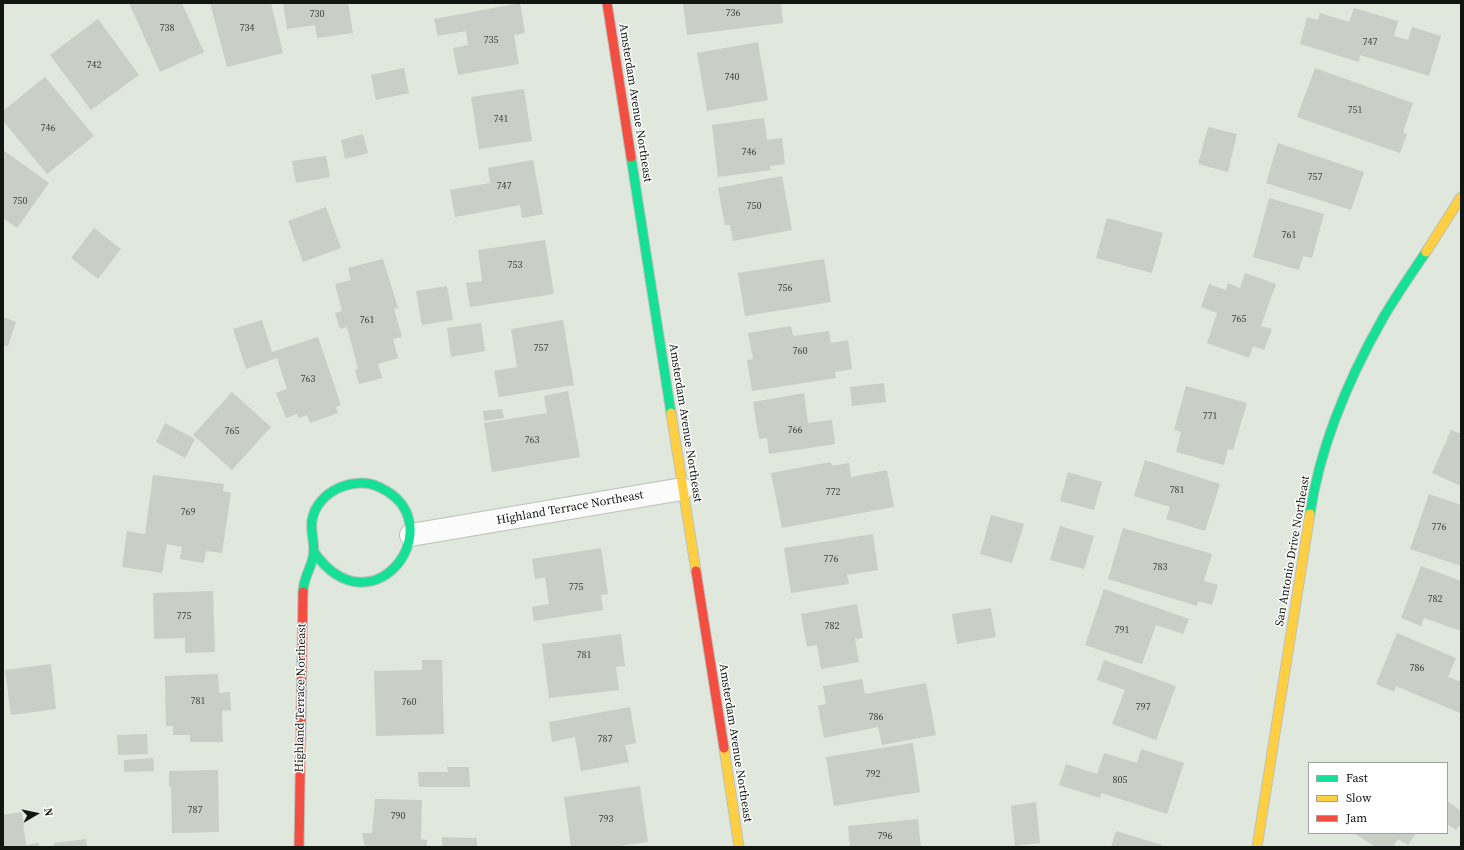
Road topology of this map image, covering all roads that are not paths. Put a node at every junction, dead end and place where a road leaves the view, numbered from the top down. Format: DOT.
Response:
graph roads {
  1 [pos="607,3"];
  2 [pos="1461,197"];
  3 [pos="682,489"];
  4 [pos="411,535"];
  5 [pos="314,552"];
  6 [pos="299,847"];
  7 [pos="739,847"];
  8 [pos="1257,847"];
  1 -- 3 [label="street, Amsterdam Avenue Northeast"];
  2 -- 8 [label="street, San Antonio Drive Northeast"];
  3 -- 4 [label="street, Highland Terrace Northeast"];
  3 -- 7 [label="street, Amsterdam Avenue Northeast"];
  4 -- 5 [label="street, Highland Terrace Northeast"];
  4 -- 5 [label="street, Highland Terrace Northeast"];
  5 -- 6 [label="street, Highland Terrace Northeast"];
}
